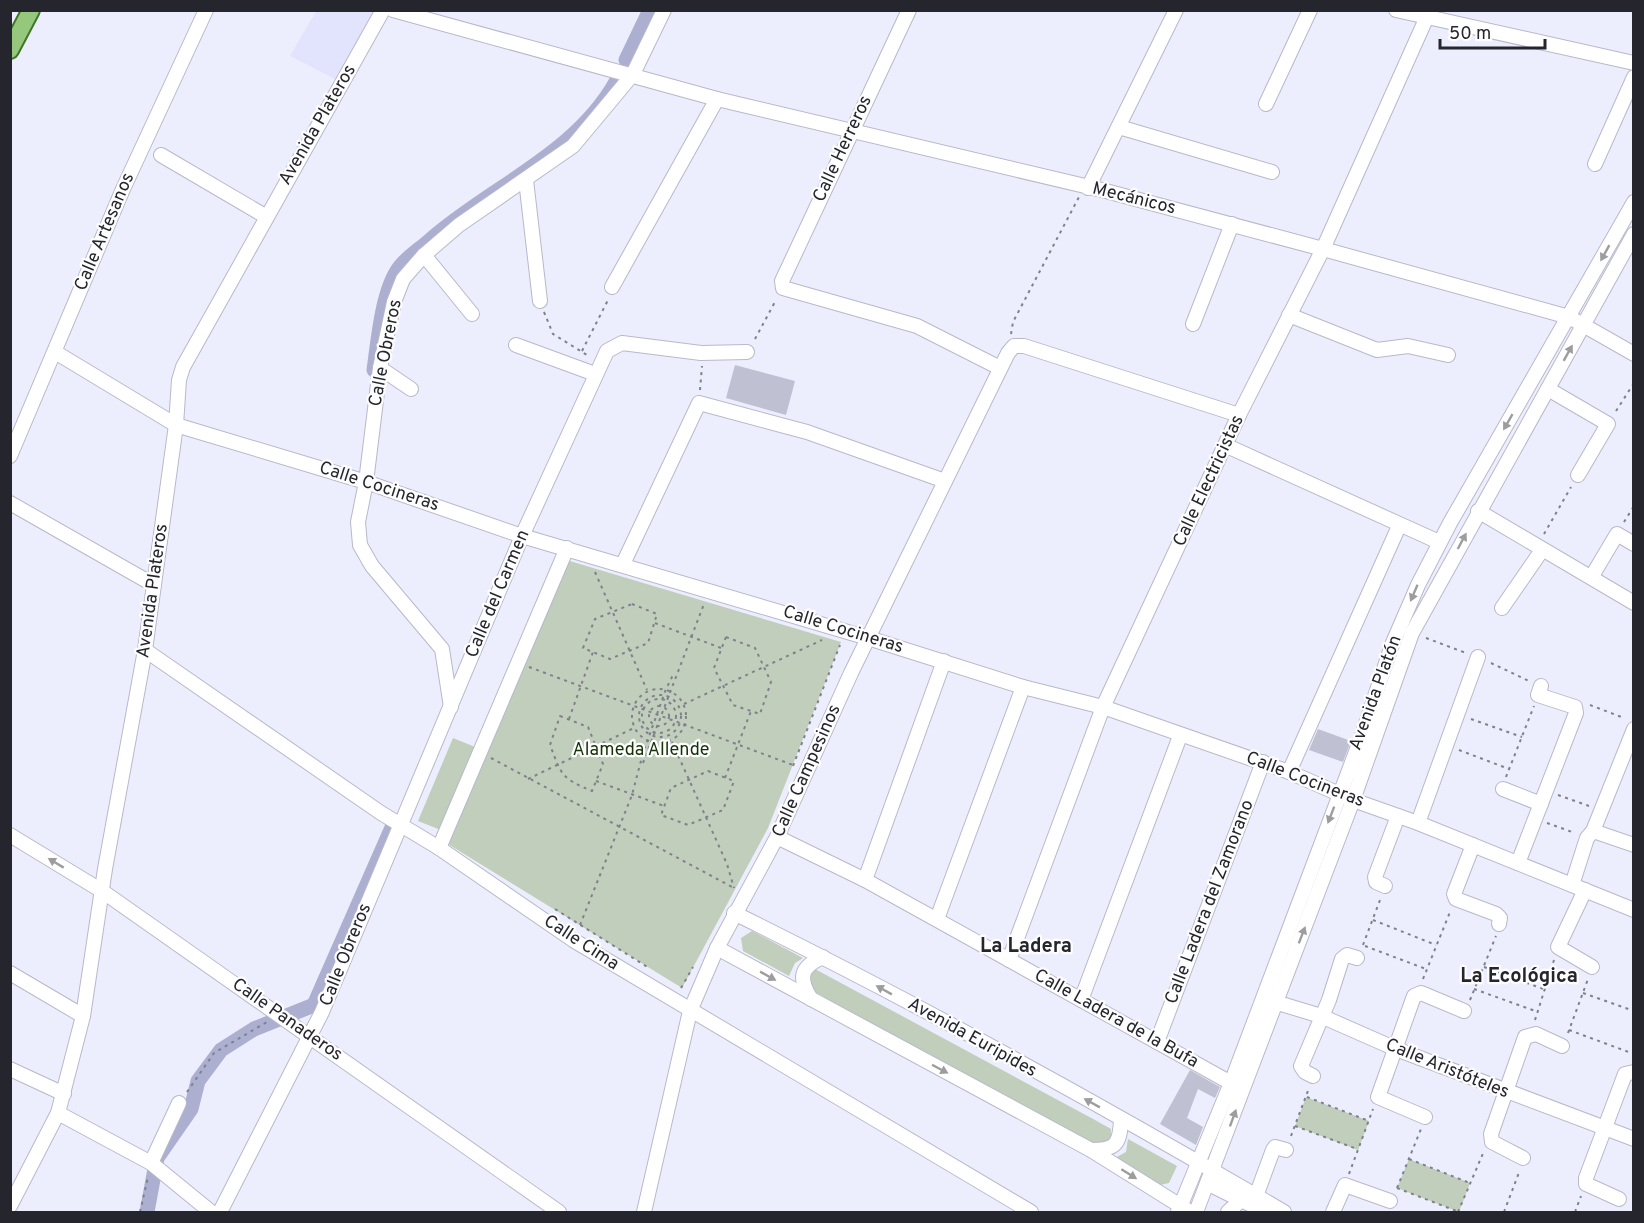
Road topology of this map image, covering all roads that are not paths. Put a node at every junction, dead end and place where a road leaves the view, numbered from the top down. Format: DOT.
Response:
graph roads {
  1 [pos="31,10"];
  2 [pos="207,10"];
  3 [pos="383,10"];
  4 [pos="393,10"];
  5 [pos="664,10"];
  6 [pos="909,10"];
  7 [pos="1176,10"];
  8 [pos="1310,10"];
  9 [pos="1396,10"];
  10 [pos="1429,14"];
  11 [pos="10,50"];
  12 [pos="1634,63"];
  13 [pos="629,73"];
  14 [pos="1634,77"];
  15 [pos="717,99"];
  16 [pos="1266,104"];
  17 [pos="1119,127"];
  18 [pos="851,131"];
  19 [pos="162,154"];
  20 [pos="1595,164"];
  21 [pos="1272,172"];
  22 [pos="526,180"];
  23 [pos="1088,188"];
  24 [pos="1634,202"];
  25 [pos="265,216"];
  26 [pos="1232,224"];
  27 [pos="1634,234"];
  28 [pos="1323,249"];
  29 [pos="424,255"];
  30 [pos="612,287"];
  31 [pos="540,301"];
  32 [pos="472,314"];
  33 [pos="1289,315"];
  34 [pos="1569,317"];
  35 [pos="1193,324"];
  36 [pos="1583,325"];
  37 [pos="516,345"];
  38 [pos="55,352"];
  39 [pos="747,352"];
  40 [pos="1634,354"];
  41 [pos="1448,355"];
  42 [pos="380,368"];
  43 [pos="1000,368"];
  44 [pos="597,370"];
  45 [pos="411,389"];
  46 [pos="1548,389"];
  47 [pos="1239,415"];
  48 [pos="176,425"];
  49 [pos="1227,446"];
  50 [pos="10,456"];
  51 [pos="1578,475"];
  52 [pos="945,480"];
  53 [pos="366,482"];
  54 [pos="10,503"];
  55 [pos="1478,511"];
  56 [pos="1399,526"];
  57 [pos="522,536"];
  58 [pos="1439,542"];
  59 [pos="1634,544"];
  60 [pos="567,548"];
  61 [pos="1539,549"];
  62 [pos="623,564"];
  63 [pos="1592,576"];
  64 [pos="154,585"];
  65 [pos="1634,603"];
  66 [pos="1502,608"];
  67 [pos="868,638"];
  68 [pos="145,650"];
  69 [pos="1478,657"];
  70 [pos="944,661"];
  71 [pos="1023,687"];
  72 [pos="1539,691"];
  73 [pos="451,707"];
  74 [pos="1103,707"];
  75 [pos="1180,736"];
  76 [pos="1632,738"];
  77 [pos="1263,762"];
  78 [pos="1288,772"];
  79 [pos="1503,789"];
  80 [pos="1339,794"];
  81 [pos="1353,800"];
  82 [pos="1541,804"];
  83 [pos="1398,816"];
  84 [pos="1418,823"];
  85 [pos="400,824"];
  86 [pos="1590,834"];
  87 [pos="10,835"];
  88 [pos="777,837"];
  89 [pos="1473,845"];
  90 [pos="1634,845"];
  91 [pos="439,848"];
  92 [pos="1518,863"];
  93 [pos="865,880"];
  94 [pos="1385,886"];
  95 [pos="1579,887"];
  96 [pos="102,891"];
  97 [pos="1634,910"];
  98 [pos="735,913"];
  99 [pos="937,919"];
  100 [pos="1499,924"];
  101 [pos="717,948"];
  102 [pos="1360,952"];
  103 [pos="823,957"];
  104 [pos="1009,960"];
  105 [pos="1592,967"];
  106 [pos="10,974"];
  107 [pos="1261,998"];
  108 [pos="811,1000"];
  109 [pos="1081,1000"];
  110 [pos="1276,1003"];
  111 [pos="690,1011"];
  112 [pos="1464,1011"];
  113 [pos="83,1016"];
  114 [pos="1321,1016"];
  115 [pos="310,1036"];
  116 [pos="1157,1042"];
  117 [pos="1562,1046"];
  118 [pos="1396,1049"];
  119 [pos="10,1069"];
  120 [pos="1634,1072"];
  121 [pos="1313,1076"];
  122 [pos="1232,1083"];
  123 [pos="1507,1092"];
  124 [pos="64,1094"];
  125 [pos="179,1103"];
  126 [pos="58,1113"];
  127 [pos="1425,1117"];
  128 [pos="1121,1119"];
  129 [pos="1606,1128"];
  130 [pos="1634,1139"];
  131 [pos="1091,1150"];
  132 [pos="1286,1150"];
  133 [pos="1523,1158"];
  134 [pos="151,1163"];
  135 [pos="1197,1163"];
  136 [pos="1211,1179"];
  137 [pos="1256,1196"];
  138 [pos="1618,1198"];
  139 [pos="1241,1200"];
  140 [pos="1390,1201"];
  141 [pos="10,1206"];
  142 [pos="1183,1210"];
  143 [pos="211,1212"];
  144 [pos="220,1212"];
  145 [pos="559,1212"];
  146 [pos="644,1212"];
  147 [pos="1031,1212"];
  148 [pos="1196,1212"];
  149 [pos="1228,1212"];
  150 [pos="1266,1212"];
  151 [pos="1284,1212"];
  152 [pos="1334,1212"];
  1 -- 11 [label="main road"];
  2 -- 38 [label="street, Calle Artesanos"];
  3 -- 25 [label="street, Avenida Plateros"];
  4 -- 13 [label="street, Mecánicos"];
  5 -- 13 [label="street, Calle Obreros"];
  6 -- 18 [label="street, Calle Herreros"];
  7 -- 17 [label="street"];
  8 -- 16 [label="street"];
  9 -- 10 [label="street"];
  10 -- 12 [label="street"];
  10 -- 28 [label="street, Calle Electricistas"];
  13 -- 15 [label="street, Mecánicos"];
  13 -- 22 [label="street, Calle Obreros"];
  14 -- 20 [label="street"];
  15 -- 18 [label="street, Mecánicos"];
  15 -- 30 [label="street"];
  17 -- 21 [label="street"];
  17 -- 23 [label="street"];
  18 -- 23 [label="street, Mecánicos"];
  18 -- 43 [label="street, Calle Herreros"];
  19 -- 25 [label="street"];
  22 -- 29 [label="street, Calle Obreros"];
  22 -- 31 [label="street"];
  23 -- 26 [label="street, Mecánicos"];
  24 -- 34 [label="street, Avenida Platón, one-way"];
  25 -- 48 [label="street, Avenida Plateros"];
  26 -- 28 [label="street, Mecánicos"];
  26 -- 35 [label="street"];
  27 -- 36 [label="street, Avenida Platón"];
  28 -- 33 [label="street, Calle Electricistas"];
  28 -- 34 [label="street, Mecánicos"];
  29 -- 32 [label="street"];
  29 -- 42 [label="street, Calle Obreros"];
  33 -- 41 [label="street"];
  33 -- 47 [label="street, Calle Electricistas"];
  34 -- 36 [label="street, Mecánicos"];
  34 -- 58 [label="street, Avenida Platón, one-way"];
  36 -- 40 [label="street, Mecánicos"];
  46 -- 36 [label="street, Avenida Platón, one-way"];
  37 -- 44 [label="street"];
  38 -- 48 [label="street, Calle Cocineras"];
  38 -- 50 [label="street, Calle Artesanos"];
  39 -- 44 [label="street"];
  42 -- 45 [label="street"];
  42 -- 53 [label="street, Calle Obreros"];
  43 -- 47 [label="street, Calle Campesinos"];
  43 -- 52 [label="street, Calle Campesinos"];
  44 -- 57 [label="street, Calle del Carmen"];
  46 -- 51 [label="street"];
  46 -- 55 [label="street, Avenida Platón"];
  47 -- 49 [label="street, Calle Electricistas"];
  48 -- 53 [label="street, Calle Cocineras"];
  48 -- 64 [label="street, Avenida Plateros"];
  49 -- 56 [label="street"];
  49 -- 74 [label="street, Calle Electricistas"];
  52 -- 62 [label="street"];
  52 -- 67 [label="street, Calle Campesinos"];
  53 -- 57 [label="street, Calle Cocineras"];
  53 -- 73 [label="street, Calle Obreros"];
  54 -- 64 [label="street"];
  55 -- 61 [label="street"];
  81 -- 55 [label="street, Avenida Platón, one-way"];
  56 -- 58 [label="street"];
  56 -- 78 [label="street"];
  57 -- 60 [label="street, Calle Cocineras"];
  57 -- 73 [label="street, Calle del Carmen"];
  58 -- 80 [label="street, Avenida Platón, one-way"];
  59 -- 63 [label="street"];
  60 -- 62 [label="street, Calle Cocineras"];
  60 -- 91 [label="street"];
  61 -- 63 [label="street"];
  61 -- 66 [label="street"];
  62 -- 67 [label="street, Calle Cocineras"];
  63 -- 65 [label="street"];
  64 -- 68 [label="street, Avenida Plateros"];
  67 -- 70 [label="street, Calle Cocineras"];
  67 -- 88 [label="street, Calle Campesinos"];
  68 -- 85 [label="street, Calle Cima"];
  68 -- 96 [label="street, Avenida Plateros"];
  69 -- 84 [label="street"];
  70 -- 71 [label="street, Calle Cocineras"];
  70 -- 93 [label="street"];
  71 -- 74 [label="street, Calle Cocineras"];
  71 -- 99 [label="street"];
  72 -- 82 [label="street"];
  73 -- 85 [label="street, Calle del Carmen"];
  74 -- 75 [label="street, Calle Cocineras"];
  74 -- 104 [label="street, Calle Electricistas"];
  75 -- 77 [label="street, Calle Cocineras"];
  75 -- 109 [label="street"];
  76 -- 86 [label="street"];
  77 -- 78 [label="street, Calle Cocineras"];
  77 -- 116 [label="street, Calle Ladera del Zamorano"];
  78 -- 80 [label="street, Calle Cocineras"];
  79 -- 82 [label="street"];
  80 -- 81 [label="street, Calle Cocineras"];
  80 -- 107 [label="street, Avenida Platón, one-way"];
  81 -- 83 [label="street, Calle Cocineras"];
  110 -- 81 [label="street, Avenida Platón, one-way"];
  82 -- 92 [label="street"];
  83 -- 84 [label="street, Calle Cocineras"];
  83 -- 94 [label="street"];
  84 -- 89 [label="street, Calle Cocineras"];
  85 -- 91 [label="street, Calle Cima"];
  85 -- 115 [label="street, Calle Obreros"];
  86 -- 90 [label="street"];
  86 -- 95 [label="street"];
  96 -- 87 [label="street, Calle Panaderos, one-way"];
  88 -- 93 [label="street, Calle Ladera de la Bufa"];
  88 -- 98 [label="street, Calle Campesinos"];
  89 -- 92 [label="street, Calle Cocineras"];
  89 -- 100 [label="street"];
  91 -- 111 [label="street, Calle Cima"];
  92 -- 95 [label="street, Calle Cocineras"];
  93 -- 99 [label="street, Calle Ladera de la Bufa"];
  95 -- 97 [label="street, Calle Cocineras"];
  95 -- 105 [label="street"];
  96 -- 113 [label="street, Avenida Plateros"];
  96 -- 115 [label="street, Calle Panaderos"];
  98 -- 101 [label="street, Calle Campesinos"];
  98 -- 103 [label="street, Avenida Euripides"];
  99 -- 104 [label="street, Calle Ladera de la Bufa"];
  101 -- 108 [label="street, one-way"];
  101 -- 111 [label="street, Calle Campesinos"];
  102 -- 114 [label="street"];
  103 -- 108 [label="street"];
  128 -- 103 [label="street, Avenida Euripides, one-way"];
  104 -- 109 [label="street, Calle Ladera de la Bufa"];
  106 -- 113 [label="street"];
  107 -- 110 [label="street, Calle Aristóteles"];
  107 -- 122 [label="street, Avenida Platón"];
  108 -- 131 [label="street, one-way"];
  109 -- 116 [label="street, Calle Ladera de la Bufa"];
  110 -- 114 [label="street, Calle Aristóteles"];
  136 -- 110 [label="street, Avenida Platón, one-way"];
  111 -- 146 [label="street, Calle Campesinos"];
  111 -- 147 [label="street, Calle Cima"];
  112 -- 118 [label="street"];
  113 -- 124 [label="street, Avenida Plateros"];
  114 -- 118 [label="street, Calle Aristóteles"];
  114 -- 121 [label="street"];
  115 -- 144 [label="street, Calle Obreros"];
  115 -- 145 [label="street, Calle Panaderos"];
  116 -- 122 [label="street, Calle Ladera de la Bufa"];
  117 -- 123 [label="street"];
  118 -- 123 [label="street, Calle Aristóteles"];
  118 -- 127 [label="street"];
  119 -- 124 [label="street"];
  120 -- 129 [label="street"];
  122 -- 135 [label="street, Avenida Platón"];
  123 -- 129 [label="street, Calle Aristóteles"];
  123 -- 133 [label="street"];
  124 -- 126 [label="street, Avenida Plateros"];
  125 -- 134 [label="street"];
  126 -- 134 [label="street"];
  126 -- 141 [label="street, Avenida Plateros"];
  128 -- 131 [label="street"];
  128 -- 135 [label="street, Avenida Euripides"];
  129 -- 130 [label="street, Calle Aristóteles"];
  129 -- 138 [label="street"];
  131 -- 142 [label="street, one-way"];
  132 -- 137 [label="street"];
  134 -- 143 [label="street"];
  135 -- 136 [label="street, Avenida Euripides"];
  135 -- 142 [label="street, Avenida Platón"];
  136 -- 137 [label="street, Avenida Euripides"];
  136 -- 139 [label="street, Avenida Euripides"];
  136 -- 148 [label="street, Avenida Platón"];
  137 -- 151 [label="street, Avenida Euripides"];
  139 -- 149 [label="street"];
  139 -- 150 [label="street, Avenida Euripides"];
  140 -- 152 [label="street"];
}
